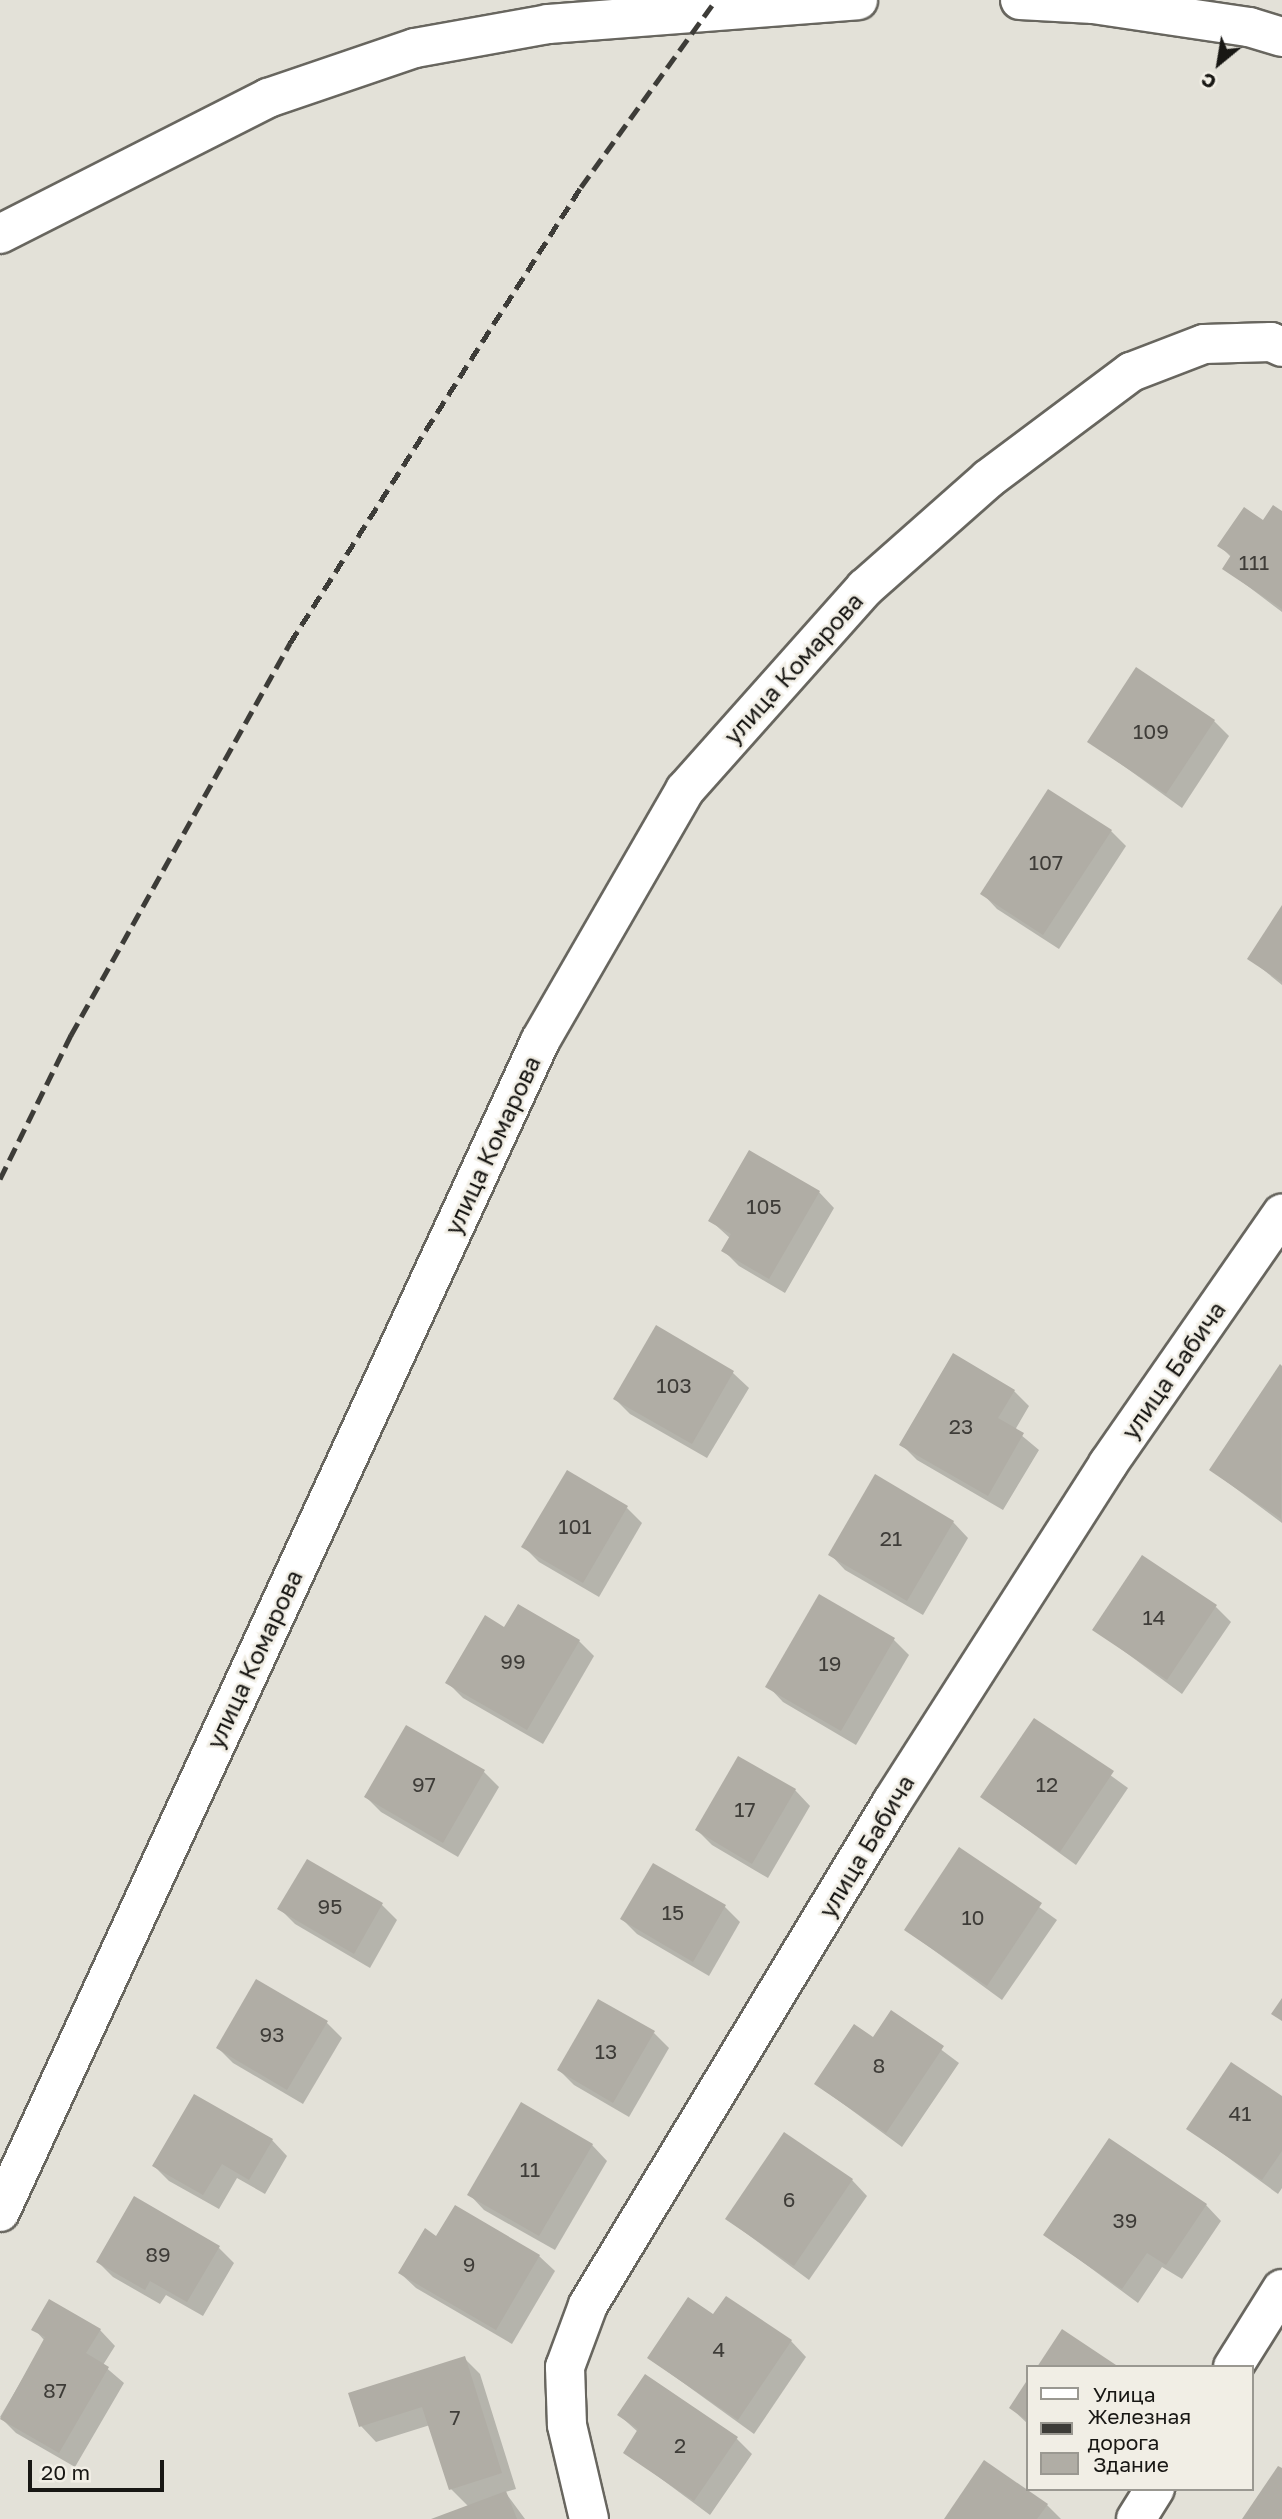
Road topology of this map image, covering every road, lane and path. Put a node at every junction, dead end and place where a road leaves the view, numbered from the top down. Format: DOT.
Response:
graph roads {
  1 [pos="858,0"];
  2 [pos="1020,0"];
  3 [pos="1282,37"];
  4 [pos="0,234"];
  5 [pos="1282,347"];
  6 [pos="1282,1214"];
  7 [pos="0,2212"];
  8 [pos="1282,2289"];
  9 [pos="1234,2365"];
  10 [pos="1154,2491"];
  11 [pos="589,2519"];
  12 [pos="1136,2519"];
  1 -- 4 [label="street"];
  2 -- 3 [label="street"];
  5 -- 7 [label="street, улица Комарова"];
  6 -- 11 [label="street, улица Бабича"];
  8 -- 9 [label="street"];
  10 -- 12 [label="street"];
}
